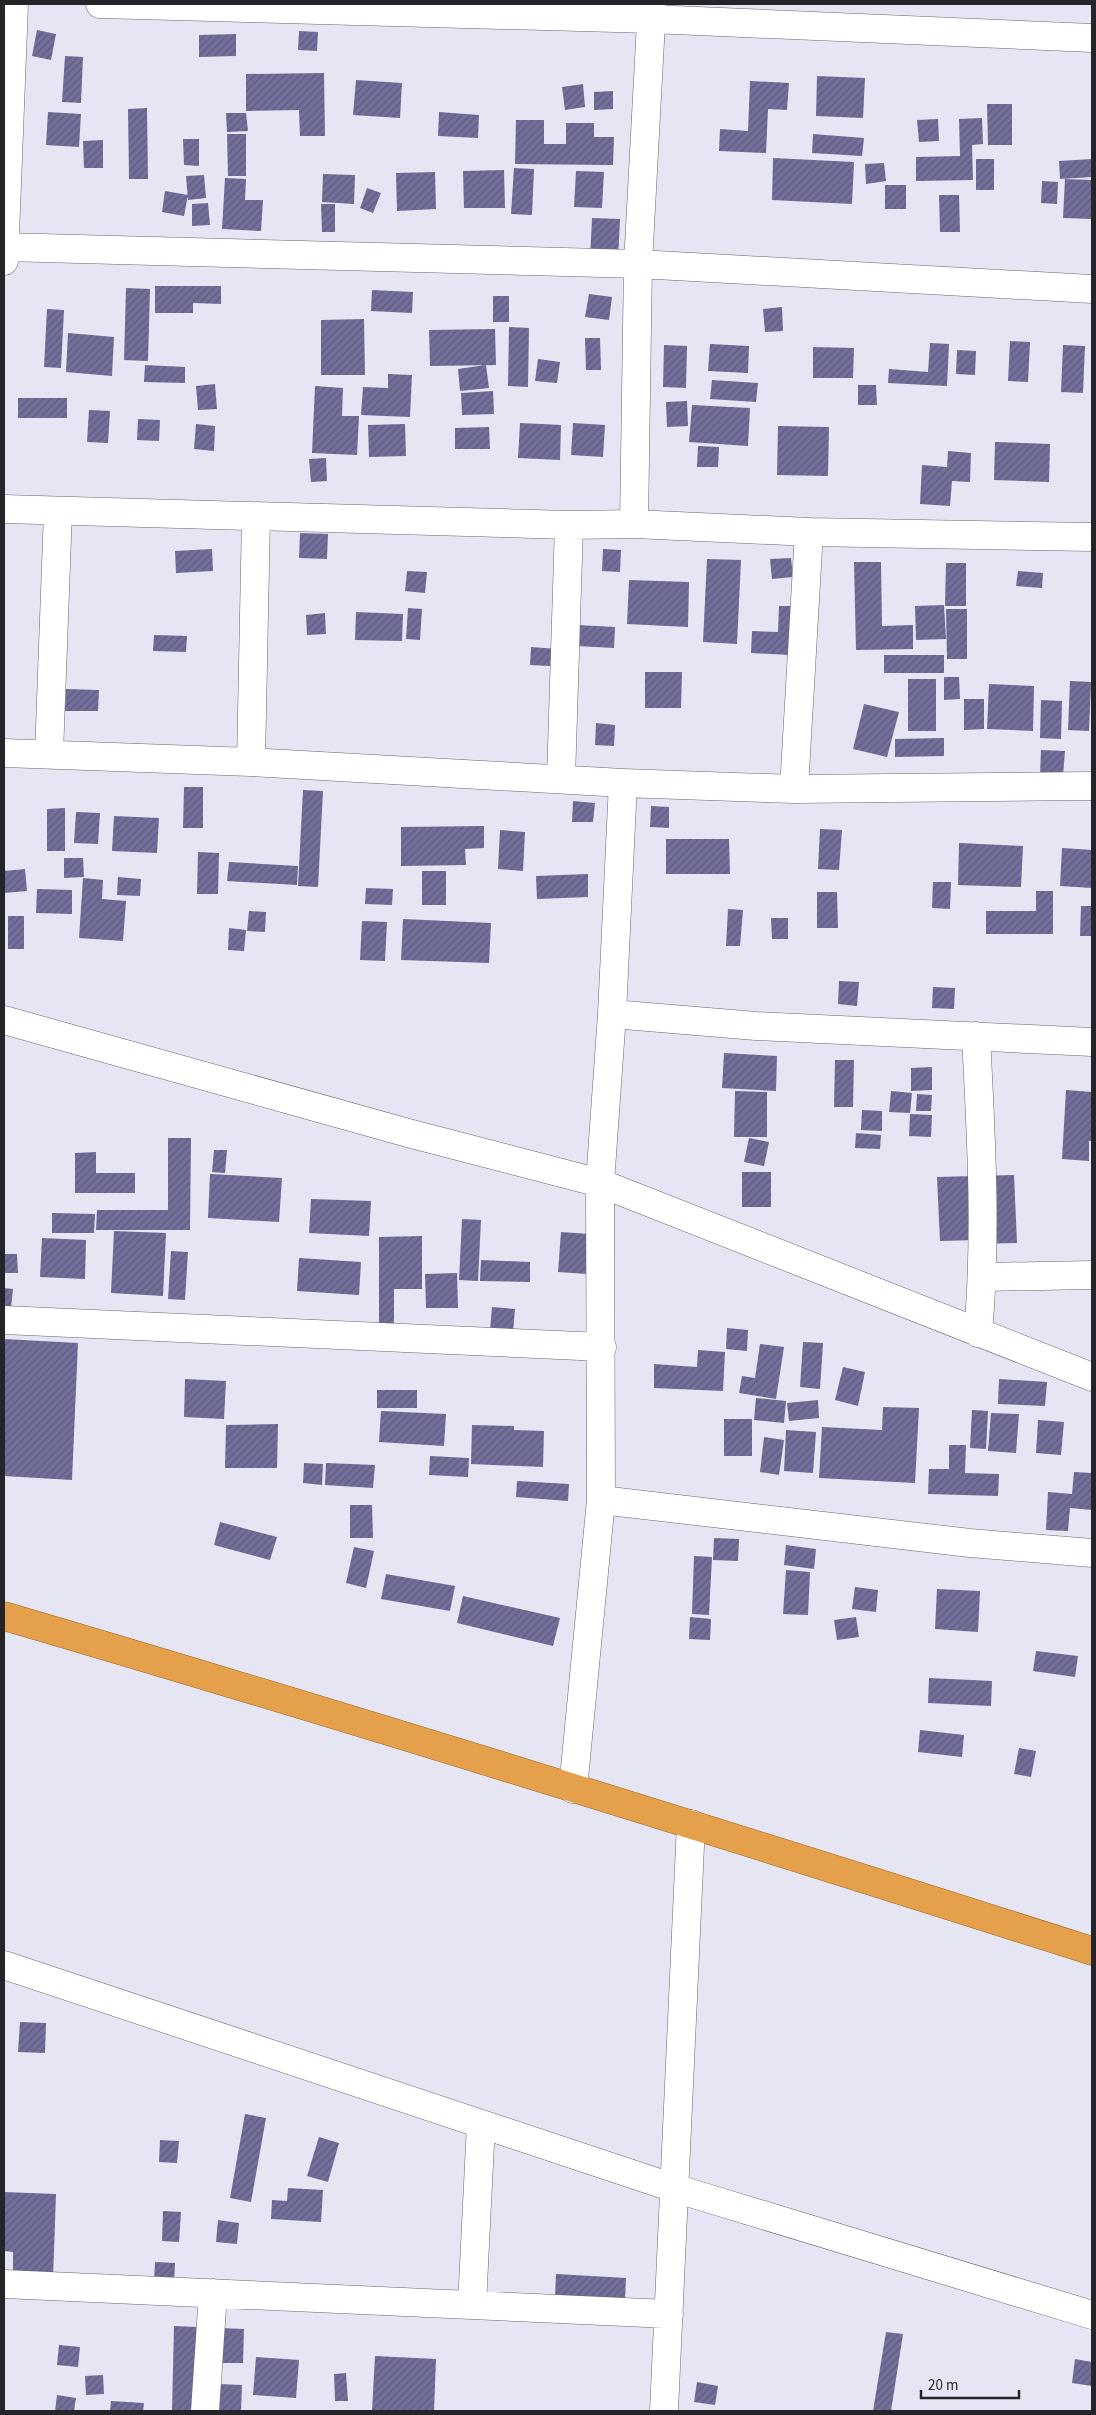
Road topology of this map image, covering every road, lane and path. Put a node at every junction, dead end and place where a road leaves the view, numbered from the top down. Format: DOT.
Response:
graph roads {
  1 [pos="14,4"];
  2 [pos="100,4"];
  3 [pos="651,11"];
  4 [pos="1092,38"];
  5 [pos="4,252"];
  6 [pos="638,264"];
  7 [pos="1092,289"];
  8 [pos="4,509"];
  9 [pos="58,511"];
  10 [pos="256,516"];
  11 [pos="634,524"];
  12 [pos="569,525"];
  13 [pos="809,532"];
  14 [pos="1092,537"];
  15 [pos="4,753"];
  16 [pos="49,754"];
  17 [pos="251,762"];
  18 [pos="561,779"];
  19 [pos="623,783"];
  20 [pos="1092,786"];
  21 [pos="794,789"];
  22 [pos="612,1014"];
  23 [pos="4,1020"];
  24 [pos="976,1036"];
  25 [pos="1092,1042"];
  26 [pos="600,1183"];
  27 [pos="1092,1275"];
  28 [pos="983,1277"];
  29 [pos="4,1320"];
  30 [pos="978,1333"];
  31 [pos="602,1348"];
  32 [pos="1092,1377"];
  33 [pos="601,1500"];
  34 [pos="1092,1554"];
  35 [pos="4,1616"];
  36 [pos="573,1789"];
  37 [pos="691,1824"];
  38 [pos="1092,1951"];
  39 [pos="4,1965"];
  40 [pos="481,2124"];
  41 [pos="674,2188"];
  42 [pos="4,2284"];
  43 [pos="214,2293"];
  44 [pos="472,2305"];
  45 [pos="669,2314"];
  46 [pos="1092,2315"];
  47 [pos="205,2411"];
  48 [pos="664,2411"];
  1 -- 5 [label="street"];
  2 -- 3 [label="street"];
  3 -- 4 [label="street"];
  3 -- 6 [label="street"];
  5 -- 6 [label="street"];
  6 -- 7 [label="street"];
  6 -- 11 [label="street"];
  8 -- 9 [label="street"];
  9 -- 10 [label="street"];
  9 -- 16 [label="street"];
  10 -- 12 [label="street"];
  10 -- 17 [label="street"];
  11 -- 12 [label="street"];
  11 -- 13 [label="street"];
  12 -- 18 [label="street"];
  13 -- 14 [label="street"];
  13 -- 21 [label="street"];
  15 -- 16 [label="street"];
  16 -- 17 [label="street"];
  17 -- 18 [label="street"];
  18 -- 19 [label="street"];
  19 -- 21 [label="street"];
  19 -- 22 [label="street"];
  20 -- 21 [label="street"];
  22 -- 24 [label="street"];
  22 -- 26 [label="street"];
  23 -- 26 [label="street"];
  24 -- 25 [label="street"];
  24 -- 28 [label="street"];
  26 -- 30 [label="street"];
  26 -- 31 [label="street"];
  27 -- 28 [label="street"];
  28 -- 30 [label="street"];
  29 -- 31 [label="street"];
  30 -- 32 [label="street"];
  31 -- 33 [label="street"];
  33 -- 34 [label="street"];
  33 -- 36 [label="street"];
  35 -- 36 [label="highway"];
  36 -- 37 [label="highway"];
  37 -- 38 [label="highway"];
  37 -- 41 [label="street"];
  39 -- 40 [label="street"];
  40 -- 41 [label="street"];
  40 -- 44 [label="street"];
  41 -- 45 [label="street"];
  41 -- 46 [label="street"];
  42 -- 43 [label="street"];
  43 -- 44 [label="street"];
  43 -- 47 [label="street"];
  44 -- 45 [label="street"];
  45 -- 48 [label="street"];
}
